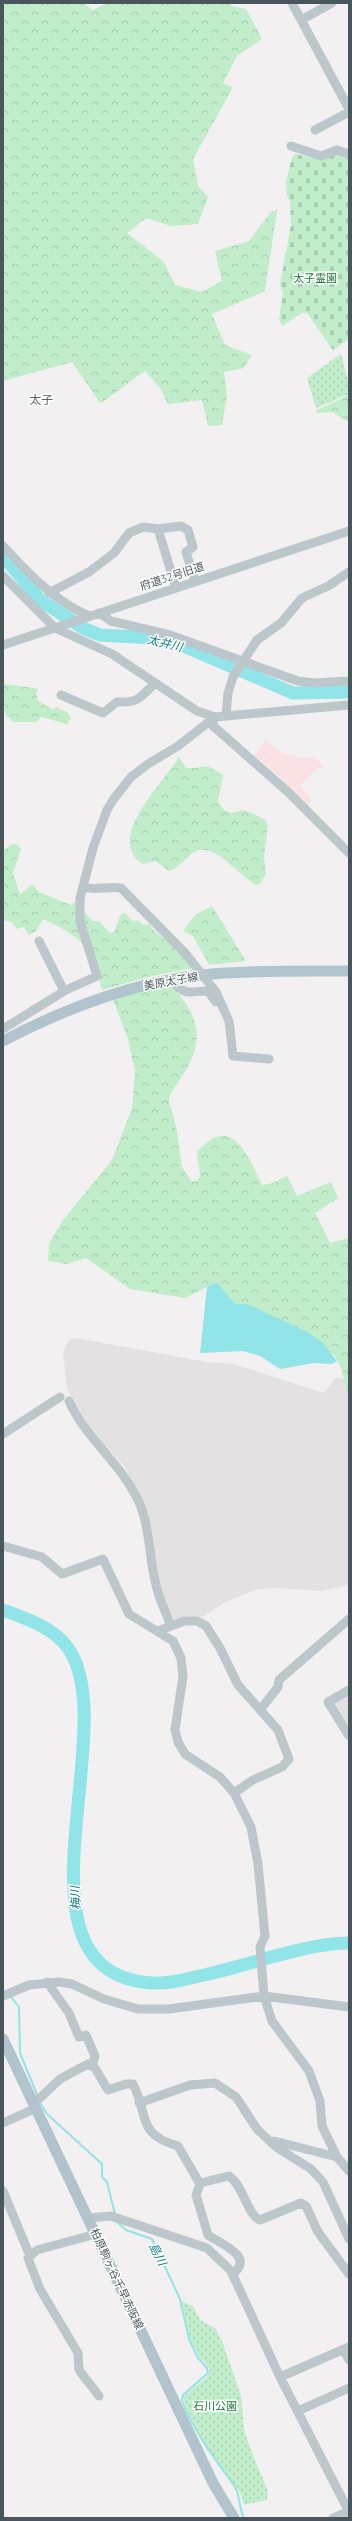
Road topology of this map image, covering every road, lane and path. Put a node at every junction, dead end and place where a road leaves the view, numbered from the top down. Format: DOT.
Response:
graph roads {
  1 [pos="292,3"];
  2 [pos="332,3"];
  3 [pos="301,20"];
  4 [pos="349,111"];
  5 [pos="315,130"];
  6 [pos="291,146"];
  7 [pos="349,154"];
  8 [pos="158,529"];
  9 [pos="349,531"];
  10 [pos="3,546"];
  11 [pos="349,572"];
  12 [pos="3,576"];
  13 [pos="195,582"];
  14 [pos="176,588"];
  15 [pos="49,593"];
  16 [pos="99,613"];
  17 [pos="87,617"];
  18 [pos="59,627"];
  19 [pos="3,645"];
  20 [pos="242,662"];
  21 [pos="349,681"];
  22 [pos="154,684"];
  23 [pos="61,695"];
  24 [pos="349,705"];
  25 [pos="226,715"];
  26 [pos="215,717"];
  27 [pos="349,853"];
  28 [pos="83,887"];
  29 [pos="39,941"];
  30 [pos="349,971"];
  31 [pos="172,980"];
  32 [pos="64,991"];
  33 [pos="226,1014"];
  34 [pos="3,1029"];
  35 [pos="3,1041"];
  36 [pos="269,1059"];
  37 [pos="60,1397"];
  38 [pos="69,1401"];
  39 [pos="3,1434"];
  40 [pos="3,1546"];
  41 [pos="349,1619"];
  42 [pos="171,1625"];
  43 [pos="158,1631"];
  44 [pos="349,1690"];
  45 [pos="260,1710"];
  46 [pos="349,1736"];
  47 [pos="234,1793"];
  48 [pos="47,1982"];
  49 [pos="3,1996"];
  50 [pos="264,1996"];
  51 [pos="349,2007"];
  52 [pos="3,2039"];
  53 [pos="92,2066"];
  54 [pos="139,2103"];
  55 [pos="34,2105"];
  56 [pos="3,2123"];
  57 [pos="266,2137"];
  58 [pos="337,2157"];
  59 [pos="349,2171"];
  60 [pos="200,2183"];
  61 [pos="3,2191"];
  62 [pos="88,2218"];
  63 [pos="96,2234"];
  64 [pos="349,2239"];
  65 [pos="30,2256"];
  66 [pos="233,2274"];
  67 [pos="349,2274"];
  68 [pos="347,2349"];
  69 [pos="349,2360"];
  70 [pos="280,2377"];
  71 [pos="349,2388"];
  72 [pos="99,2396"];
  73 [pos="298,2411"];
  74 [pos="349,2512"];
  75 [pos="234,2518"];
  76 [pos="333,2518"];
  1 -- 3 [label="street"];
  2 -- 3 [label="street"];
  3 -- 4 [label="street"];
  4 -- 5 [label="street"];
  6 -- 7 [label="street"];
  8 -- 13 [label="street"];
  8 -- 14 [label="street"];
  8 -- 15 [label="street"];
  9 -- 13 [label="street, 府道32号旧道"];
  10 -- 15 [label="street"];
  11 -- 20 [label="street"];
  12 -- 18 [label="street"];
  13 -- 14 [label="street, 府道32号旧道"];
  14 -- 16 [label="street, 府道32号旧道"];
  15 -- 17 [label="street"];
  16 -- 17 [label="street, 府道32号旧道"];
  16 -- 20 [label="street"];
  17 -- 18 [label="street, 府道32号旧道"];
  18 -- 19 [label="street, 府道32号旧道"];
  18 -- 22 [label="street"];
  20 -- 21 [label="street"];
  20 -- 25 [label="street"];
  22 -- 23 [label="street"];
  22 -- 26 [label="street"];
  24 -- 25 [label="street"];
  25 -- 26 [label="street"];
  26 -- 27 [label="street"];
  26 -- 28 [label="street"];
  28 -- 32 [label="street"];
  28 -- 33 [label="street, bridge"];
  29 -- 32 [label="street"];
  30 -- 31 [label="main road, 美原太子線"];
  31 -- 33 [label="street"];
  31 -- 35 [label="main road, 美原太子線"];
  32 -- 34 [label="street"];
  33 -- 36 [label="street"];
  37 -- 39 [label="street"];
  38 -- 42 [label="street"];
  40 -- 43 [label="street"];
  41 -- 45 [label="street"];
  42 -- 43 [label="street"];
  42 -- 45 [label="street"];
  43 -- 47 [label="street"];
  44 -- 46 [label="street"];
  45 -- 47 [label="street"];
  47 -- 50 [label="street"];
  48 -- 49 [label="street"];
  48 -- 50 [label="street"];
  48 -- 53 [label="street"];
  50 -- 51 [label="street"];
  50 -- 58 [label="street"];
  52 -- 55 [label="main road, 柏原駒ヶ谷千早赤阪線"];
  53 -- 54 [label="street"];
  53 -- 55 [label="street"];
  54 -- 57 [label="street"];
  54 -- 60 [label="street"];
  55 -- 56 [label="street"];
  55 -- 62 [label="main road, 柏原駒ヶ谷千早赤阪線"];
  57 -- 58 [label="street"];
  57 -- 64 [label="street"];
  58 -- 59 [label="street"];
  60 -- 66 [label="street"];
  60 -- 67 [label="street"];
  61 -- 65 [label="street"];
  62 -- 63 [label="main road, 柏原駒ヶ谷千早赤阪線"];
  62 -- 66 [label="street"];
  63 -- 65 [label="street"];
  63 -- 75 [label="main road, 柏原駒ヶ谷千早赤阪線"];
  65 -- 72 [label="street"];
  66 -- 70 [label="street"];
  68 -- 69 [label="street"];
  68 -- 70 [label="street"];
  70 -- 73 [label="street"];
  71 -- 73 [label="street"];
  73 -- 74 [label="street"];
  74 -- 76 [label="street"];
}
